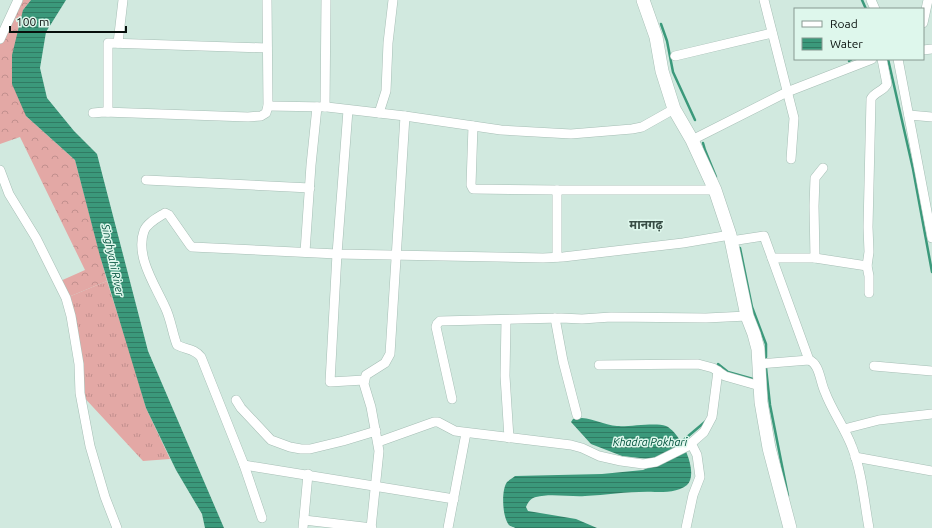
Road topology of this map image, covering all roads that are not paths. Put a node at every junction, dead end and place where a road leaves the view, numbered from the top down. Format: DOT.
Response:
graph roads {
  1 [pos="18,0"];
  2 [pos="123,0"];
  3 [pos="267,0"];
  4 [pos="326,0"];
  5 [pos="393,0"];
  6 [pos="643,0"];
  7 [pos="764,0"];
  8 [pos="928,0"];
  9 [pos="924,18"];
  10 [pos="772,33"];
  11 [pos="0,39"];
  12 [pos="118,43"];
  13 [pos="267,48"];
  14 [pos="675,56"];
  15 [pos="869,60"];
  16 [pos="882,60"];
  17 [pos="898,60"];
  18 [pos="787,92"];
  19 [pos="268,106"];
  20 [pos="321,107"];
  21 [pos="674,109"];
  22 [pos="348,110"];
  23 [pos="108,112"];
  24 [pos="93,113"];
  25 [pos="379,113"];
  26 [pos="909,115"];
  27 [pos="405,116"];
  28 [pos="932,117"];
  29 [pos="473,126"];
  30 [pos="692,140"];
  31 [pos="791,159"];
  32 [pos="823,168"];
  33 [pos="0,170"];
  34 [pos="146,180"];
  35 [pos="310,188"];
  36 [pos="557,190"];
  37 [pos="715,190"];
  38 [pos="731,238"];
  39 [pos="932,238"];
  40 [pos="305,252"];
  41 [pos="337,254"];
  42 [pos="396,255"];
  43 [pos="557,257"];
  44 [pos="772,258"];
  45 [pos="815,258"];
  46 [pos="867,266"];
  47 [pos="869,293"];
  48 [pos="747,316"];
  49 [pos="555,318"];
  50 [pos="506,320"];
  51 [pos="809,360"];
  52 [pos="759,364"];
  53 [pos="599,365"];
  54 [pos="874,366"];
  55 [pos="718,371"];
  56 [pos="932,371"];
  57 [pos="364,380"];
  58 [pos="760,386"];
  59 [pos="452,399"];
  60 [pos="236,400"];
  61 [pos="932,414"];
  62 [pos="577,415"];
  63 [pos="844,429"];
  64 [pos="376,431"];
  65 [pos="466,433"];
  66 [pos="509,438"];
  67 [pos="378,442"];
  68 [pos="690,444"];
  69 [pos="855,457"];
  70 [pos="244,465"];
  71 [pos="932,471"];
  72 [pos="308,474"];
  73 [pos="376,485"];
  74 [pos="454,499"];
  75 [pos="262,518"];
  76 [pos="304,524"];
  77 [pos="118,528"];
  78 [pos="371,528"];
  79 [pos="448,528"];
  80 [pos="686,528"];
  81 [pos="790,528"];
  82 [pos="869,528"];
  1 -- 11 [label="street"];
  2 -- 12 [label="street"];
  3 -- 13 [label="street"];
  4 -- 20 [label="street"];
  5 -- 25 [label="street"];
  6 -- 21 [label="street"];
  7 -- 10 [label="street"];
  8 -- 9 [label="street"];
  10 -- 14 [label="street"];
  10 -- 18 [label="street"];
  12 -- 13 [label="street"];
  12 -- 23 [label="street"];
  13 -- 19 [label="street"];
  15 -- 18 [label="street"];
  16 -- 46 [label="street"];
  17 -- 26 [label="street"];
  18 -- 30 [label="street"];
  18 -- 31 [label="street"];
  19 -- 20 [label="street"];
  19 -- 23 [label="street"];
  20 -- 22 [label="street"];
  20 -- 35 [label="street"];
  21 -- 29 [label="street"];
  21 -- 30 [label="street"];
  22 -- 25 [label="street"];
  22 -- 41 [label="street"];
  23 -- 24 [label="street"];
  25 -- 27 [label="street"];
  26 -- 28 [label="street"];
  26 -- 39 [label="street"];
  27 -- 29 [label="street"];
  27 -- 42 [label="street"];
  29 -- 36 [label="street"];
  30 -- 37 [label="street"];
  32 -- 45 [label="street"];
  33 -- 77 [label="street"];
  34 -- 35 [label="street"];
  35 -- 40 [label="street"];
  36 -- 37 [label="street"];
  36 -- 43 [label="street"];
  37 -- 38 [label="street"];
  38 -- 43 [label="street"];
  38 -- 44 [label="street"];
  38 -- 48 [label="street"];
  40 -- 41 [label="street"];
  40 -- 70 [label="street"];
  41 -- 42 [label="street"];
  41 -- 57 [label="street"];
  42 -- 43 [label="street"];
  42 -- 57 [label="street"];
  44 -- 45 [label="street"];
  44 -- 51 [label="street"];
  45 -- 46 [label="street"];
  46 -- 47 [label="street"];
  48 -- 49 [label="street"];
  48 -- 52 [label="street"];
  49 -- 50 [label="street"];
  49 -- 62 [label="street"];
  50 -- 59 [label="street"];
  50 -- 66 [label="street"];
  51 -- 52 [label="street"];
  51 -- 63 [label="street"];
  52 -- 58 [label="street"];
  53 -- 55 [label="street"];
  54 -- 56 [label="street"];
  55 -- 58 [label="street"];
  55 -- 68 [label="street"];
  57 -- 64 [label="street"];
  58 -- 81 [label="street"];
  60 -- 64 [label="street"];
  61 -- 63 [label="street"];
  63 -- 69 [label="street"];
  64 -- 67 [label="street"];
  65 -- 66 [label="street"];
  65 -- 67 [label="street"];
  65 -- 74 [label="street"];
  66 -- 68 [label="street"];
  67 -- 73 [label="street"];
  68 -- 80 [label="street"];
  69 -- 71 [label="street"];
  69 -- 82 [label="street"];
  70 -- 72 [label="street"];
  70 -- 75 [label="street"];
  72 -- 73 [label="street"];
  72 -- 76 [label="street"];
  73 -- 74 [label="street"];
  73 -- 78 [label="street"];
  74 -- 79 [label="street"];
  76 -- 78 [label="street"];
}
